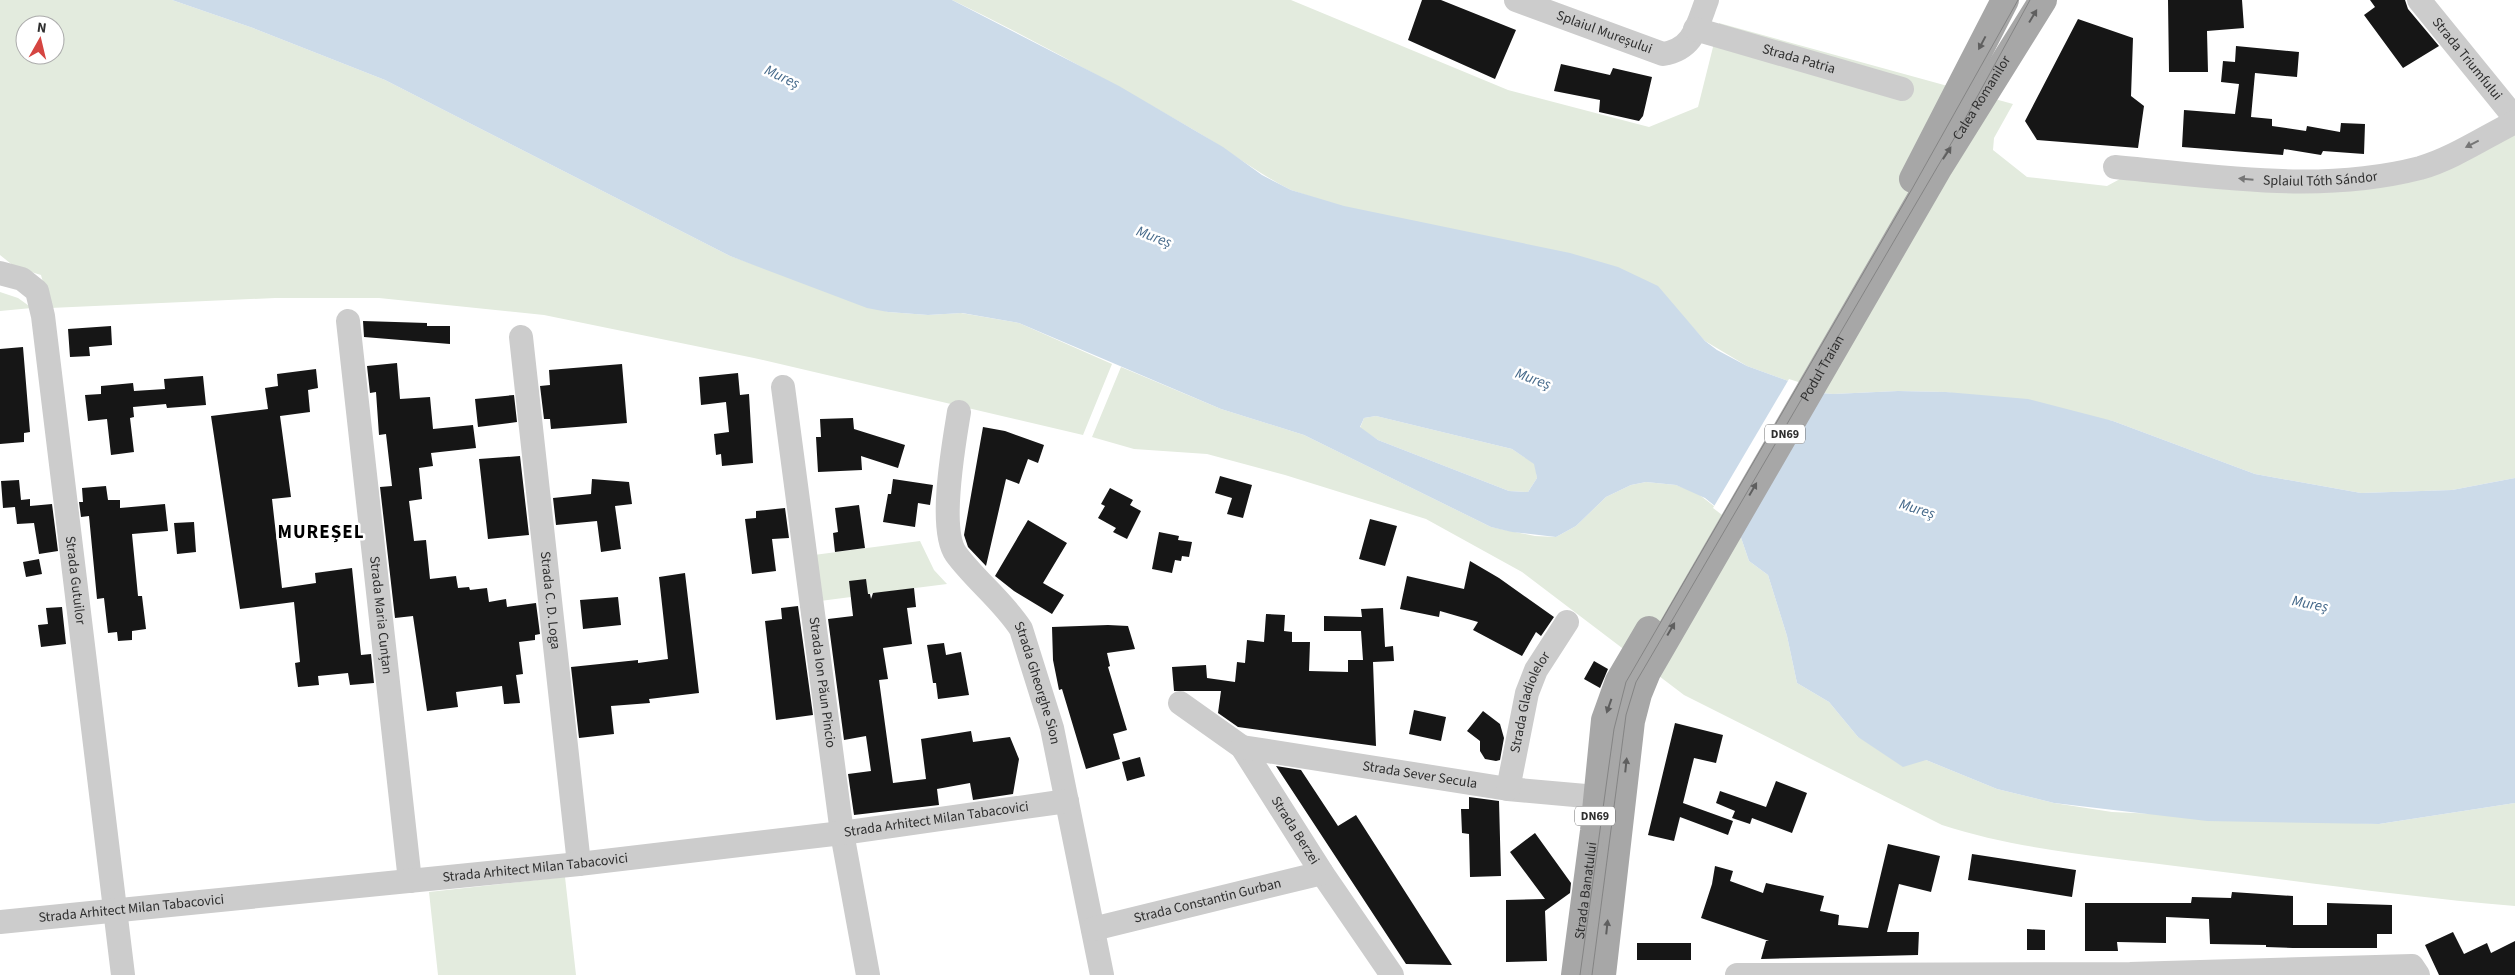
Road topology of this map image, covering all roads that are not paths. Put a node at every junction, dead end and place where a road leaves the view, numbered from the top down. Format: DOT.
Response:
graph roads {
  1 [pos="1516,0"];
  2 [pos="1707,0"];
  3 [pos="2005,0"];
  4 [pos="2043,0"];
  5 [pos="2419,0"];
  6 [pos="1695,29"];
  7 [pos="1902,89"];
  8 [pos="2515,118"];
  9 [pos="2515,122"];
  10 [pos="2114,166"];
  11 [pos="1916,191"];
  12 [pos="0,273"];
  13 [pos="348,321"];
  14 [pos="521,337"];
  15 [pos="783,387"];
  16 [pos="959,412"];
  17 [pos="1567,622"];
  18 [pos="1638,667"];
  19 [pos="1180,703"];
  20 [pos="1242,747"];
  21 [pos="1508,789"];
  22 [pos="1597,797"];
  23 [pos="1067,801"];
  24 [pos="842,833"];
  25 [pos="578,864"];
  26 [pos="1322,874"];
  27 [pos="410,881"];
  28 [pos="115,911"];
  29 [pos="0,922"];
  30 [pos="1093,930"];
  31 [pos="2415,971"];
  32 [pos="123,975"];
  33 [pos="868,975"];
  34 [pos="1102,975"];
  35 [pos="1392,975"];
  36 [pos="1574,975"];
  37 [pos="1602,975"];
  38 [pos="1737,975"];
  1 -- 6 [label="street, Splaiul Mureșului"];
  2 -- 6 [label="street"];
  3 -- 11 [label="main road, Calea Romanilor / DN69, one-way"];
  11 -- 4 [label="main road, Calea Romanilor / DN69, one-way"];
  5 -- 8 [label="street, Strada Triumfului"];
  6 -- 7 [label="street, Strada Patria"];
  9 -- 10 [label="street, Splaiul Tóth Sándor, one-way"];
  11 -- 18 [label="main road, Podul Traian / DN69"];
  12 -- 28 [label="street, Strada Gutuilor"];
  13 -- 27 [label="street, Strada Maria Cunțan"];
  14 -- 25 [label="street, Strada C. D. Loga"];
  15 -- 24 [label="street, Strada Ion Păun Pincio"];
  16 -- 23 [label="street, Strada Gheorghe Sion"];
  17 -- 21 [label="street, Strada Gladiolelor"];
  18 -- 22 [label="main road, Strada Banatului / DN69, one-way"];
  37 -- 18 [label="main road, Strada Banatului / DN69, one-way"];
  19 -- 20 [label="street, Strada Berzei"];
  20 -- 21 [label="street, Strada Sever Secula"];
  20 -- 26 [label="street, Strada Berzei"];
  21 -- 22 [label="street, Strada Sever Secula"];
  22 -- 36 [label="main road, Strada Banatului / DN69"];
  23 -- 24 [label="street, Strada Arhitect Milan Tabacovici"];
  23 -- 30 [label="street, Strada Gheorghe Sion"];
  24 -- 25 [label="street, Strada Arhitect Milan Tabacovici"];
  24 -- 33 [label="street, Strada Ion Păun Pincio"];
  25 -- 27 [label="street, Strada Arhitect Milan Tabacovici"];
  26 -- 30 [label="street, Strada Constantin Gurban"];
  26 -- 35 [label="street, Strada Berzei"];
  27 -- 28 [label="street, Strada Arhitect Milan Tabacovici"];
  28 -- 29 [label="street, Strada Arhitect Milan Tabacovici"];
  28 -- 32 [label="street, Strada Gutuilor"];
  30 -- 34 [label="street, Strada Gheorghe Sion"];
  31 -- 38 [label="street"];
}
